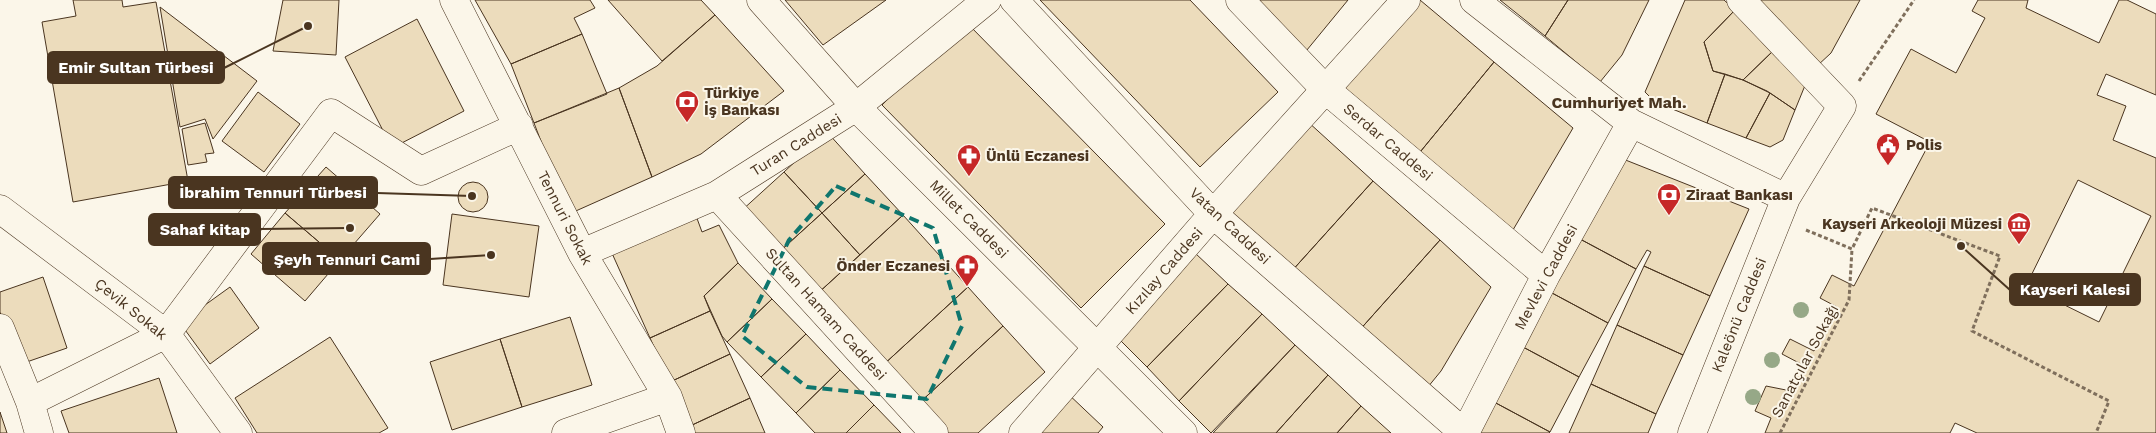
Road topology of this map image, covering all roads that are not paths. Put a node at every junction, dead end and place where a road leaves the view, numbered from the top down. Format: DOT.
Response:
graph roads {
  1 [pos="454,0"];
  2 [pos="760,0"];
  3 [pos="987,0"];
  4 [pos="1014,0"];
  5 [pos="1240,0"];
  6 [pos="1406,0"];
  7 [pos="1474,0"];
  8 [pos="1741,0"];
  9 [pos="1326,89"];
  10 [pos="856,107"];
  11 [pos="1631,123"];
  12 [pos="519,126"];
  13 [pos="717,195"];
  14 [pos="1782,208"];
  15 [pos="0,210"];
  16 [pos="1213,214"];
  17 [pos="582,253"];
  18 [pos="1546,275"];
  19 [pos="0,328"];
  20 [pos="166,334"];
  21 [pos="1098,347"];
  22 [pos="668,398"];
  23 [pos="30,402"];
  24 [pos="39,433"];
  25 [pos="238,433"];
  26 [pos="566,433"];
  27 [pos="681,433"];
  28 [pos="934,433"];
  29 [pos="1023,433"];
  30 [pos="1183,433"];
  31 [pos="1464,433"];
  32 [pos="1692,433"];
  1 -- 12 [label="street, Tennuri Sokak"];
  2 -- 10 [label="street, Millet Caddesi"];
  3 -- 10 [label="street, Turan Caddesi"];
  4 -- 16 [label="street, Vatan Caddesi"];
  5 -- 9 [label="street, Serdar Caddesi"];
  6 -- 9 [label="street, Kızılay Caddesi"];
  7 -- 11 [label="street"];
  8 -- 14 [label="street, Kaleönü Caddesi"];
  9 -- 16 [label="street, Kızılay Caddesi"];
  9 -- 18 [label="street, Serdar Caddesi"];
  10 -- 13 [label="street, Turan Caddesi"];
  10 -- 21 [label="street, Millet Caddesi"];
  11 -- 14 [label="street"];
  11 -- 18 [label="street, Mevlevi Caddesi"];
  12 -- 17 [label="street, Tennuri Sokak"];
  12 -- 20 [label="street"];
  13 -- 17 [label="street, Turan Caddesi"];
  13 -- 28 [label="street, Sultan Hamam Caddesi"];
  14 -- 32 [label="street, Kaleönü Caddesi"];
  15 -- 20 [label="street, Çevik Sokak"];
  16 -- 21 [label="street, Kızılay Caddesi"];
  16 -- 31 [label="street, Vatan Caddesi"];
  17 -- 22 [label="street, Tennuri Sokak"];
  18 -- 31 [label="street, Mevlevi Caddesi"];
  19 -- 23 [label="street"];
  20 -- 23 [label="street"];
  20 -- 25 [label="street, Çevik Sokak"];
  21 -- 29 [label="street, Kızılay Caddesi"];
  21 -- 30 [label="street, Millet Caddesi"];
  22 -- 26 [label="street"];
  22 -- 27 [label="street, Tennuri Sokak"];
  23 -- 24 [label="street"];
}
